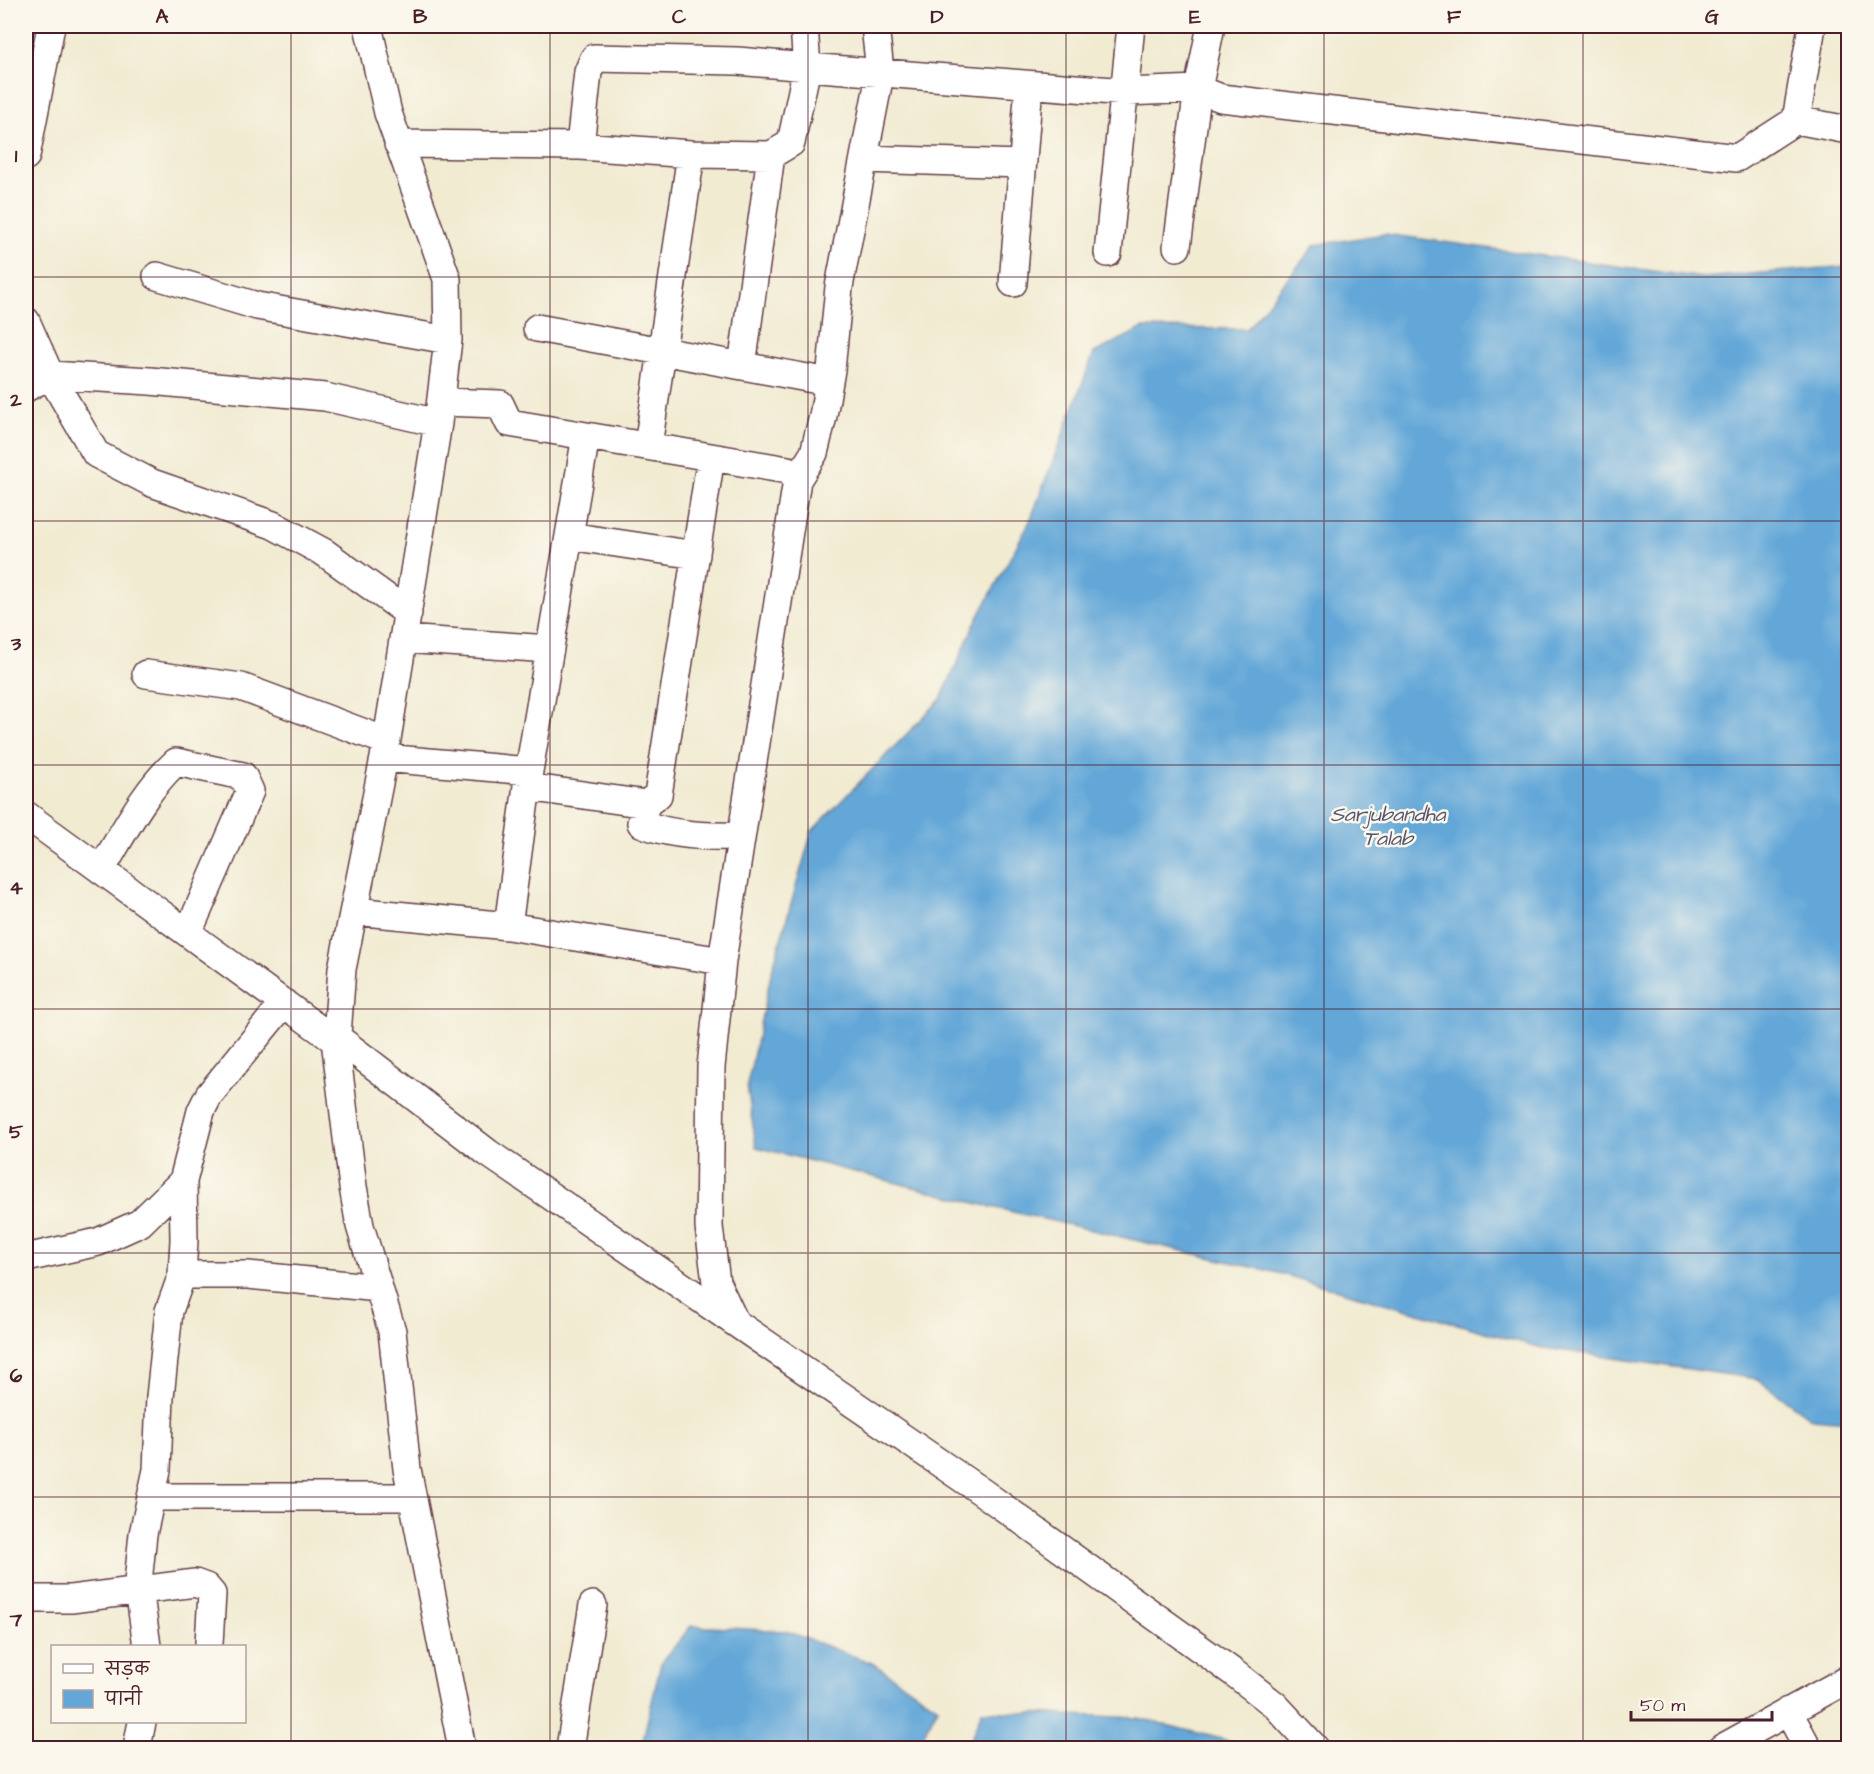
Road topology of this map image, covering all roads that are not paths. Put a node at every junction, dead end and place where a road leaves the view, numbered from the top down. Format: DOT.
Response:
graph roads {
  1 [pos="51,26"];
  2 [pos="368,26"];
  3 [pos="804,26"];
  4 [pos="875,26"];
  5 [pos="1131,26"];
  6 [pos="1211,26"];
  7 [pos="1812,26"];
  8 [pos="807,68"];
  9 [pos="880,71"];
  10 [pos="1029,85"];
  11 [pos="1198,89"];
  12 [pos="1126,92"];
  13 [pos="1796,120"];
  14 [pos="1848,130"];
  15 [pos="398,144"];
  16 [pos="580,146"];
  17 [pos="691,154"];
  18 [pos="771,155"];
  19 [pos="26,156"];
  20 [pos="864,159"];
  21 [pos="1022,164"];
  22 [pos="1177,247"];
  23 [pos="1108,253"];
  24 [pos="157,276"];
  25 [pos="1013,283"];
  26 [pos="26,321"];
  27 [pos="537,328"];
  28 [pos="448,340"];
  29 [pos="663,351"];
  30 [pos="742,366"];
  31 [pos="50,375"];
  32 [pos="829,382"];
  33 [pos="26,388"];
  34 [pos="440,412"];
  35 [pos="586,436"];
  36 [pos="648,446"];
  37 [pos="711,457"];
  38 [pos="797,480"];
  39 [pos="569,536"];
  40 [pos="696,555"];
  41 [pos="408,613"];
  42 [pos="403,639"];
  43 [pos="550,649"];
  44 [pos="146,674"];
  45 [pos="385,749"];
  46 [pos="528,779"];
  47 [pos="646,804"];
  48 [pos="26,815"];
  49 [pos="741,836"];
  50 [pos="100,870"];
  51 [pos="354,911"];
  52 [pos="508,926"];
  53 [pos="188,933"];
  54 [pos="722,961"];
  55 [pos="284,1003"];
  56 [pos="337,1040"];
  57 [pos="183,1181"];
  58 [pos="26,1258"];
  59 [pos="182,1275"];
  60 [pos="379,1288"];
  61 [pos="737,1325"];
  62 [pos="151,1497"];
  63 [pos="412,1497"];
  64 [pos="140,1591"];
  65 [pos="26,1599"];
  66 [pos="593,1605"];
  67 [pos="209,1643"];
  68 [pos="147,1645"];
  69 [pos="1848,1679"];
  70 [pos="1788,1711"];
  71 [pos="142,1723"];
  72 [pos="137,1749"];
  73 [pos="462,1749"];
  74 [pos="570,1749"];
  75 [pos="1315,1749"];
  76 [pos="1722,1749"];
  77 [pos="1808,1749"];
  1 -- 19 [label="street"];
  2 -- 15 [label="street"];
  3 -- 8 [label="street"];
  4 -- 9 [label="street"];
  5 -- 12 [label="street"];
  6 -- 11 [label="street"];
  7 -- 13 [label="street"];
  8 -- 9 [label="street"];
  8 -- 16 [label="street"];
  8 -- 18 [label="street"];
  9 -- 10 [label="street"];
  9 -- 20 [label="street"];
  10 -- 12 [label="street"];
  10 -- 21 [label="street"];
  11 -- 12 [label="street"];
  11 -- 13 [label="street"];
  11 -- 22 [label="street"];
  12 -- 23 [label="street"];
  13 -- 14 [label="street"];
  15 -- 16 [label="street"];
  15 -- 28 [label="street"];
  16 -- 17 [label="street"];
  17 -- 18 [label="street"];
  17 -- 29 [label="street"];
  18 -- 30 [label="street"];
  20 -- 21 [label="street"];
  20 -- 32 [label="street"];
  21 -- 25 [label="street"];
  24 -- 28 [label="street"];
  26 -- 31 [label="street"];
  27 -- 29 [label="street"];
  28 -- 34 [label="street"];
  29 -- 30 [label="street"];
  29 -- 36 [label="street"];
  30 -- 32 [label="street"];
  31 -- 33 [label="street"];
  31 -- 34 [label="street"];
  31 -- 41 [label="street"];
  32 -- 38 [label="street"];
  34 -- 35 [label="street"];
  34 -- 41 [label="street"];
  35 -- 36 [label="street"];
  35 -- 39 [label="street"];
  36 -- 37 [label="street"];
  37 -- 38 [label="street"];
  37 -- 40 [label="street"];
  38 -- 49 [label="street"];
  39 -- 40 [label="street"];
  39 -- 43 [label="street"];
  40 -- 47 [label="street"];
  41 -- 42 [label="street"];
  42 -- 43 [label="street"];
  42 -- 45 [label="street"];
  43 -- 46 [label="street"];
  44 -- 45 [label="street"];
  45 -- 46 [label="street"];
  45 -- 51 [label="street"];
  46 -- 47 [label="street"];
  46 -- 52 [label="street"];
  47 -- 49 [label="street"];
  48 -- 50 [label="street"];
  49 -- 54 [label="street"];
  50 -- 53 [label="street"];
  50 -- 53 [label="street"];
  51 -- 52 [label="street"];
  51 -- 56 [label="street"];
  52 -- 54 [label="street"];
  53 -- 55 [label="street"];
  54 -- 61 [label="street"];
  55 -- 56 [label="street"];
  55 -- 57 [label="street"];
  56 -- 60 [label="street"];
  56 -- 61 [label="street"];
  57 -- 58 [label="street"];
  57 -- 59 [label="street"];
  59 -- 60 [label="street"];
  59 -- 62 [label="street"];
  60 -- 63 [label="street"];
  61 -- 75 [label="street"];
  62 -- 63 [label="street"];
  62 -- 64 [label="street"];
  63 -- 73 [label="street"];
  64 -- 65 [label="street"];
  64 -- 67 [label="street"];
  64 -- 68 [label="street"];
  66 -- 74 [label="street"];
  69 -- 70 [label="street"];
  70 -- 76 [label="street"];
  70 -- 77 [label="street"];
  71 -- 72 [label="street"];
}
